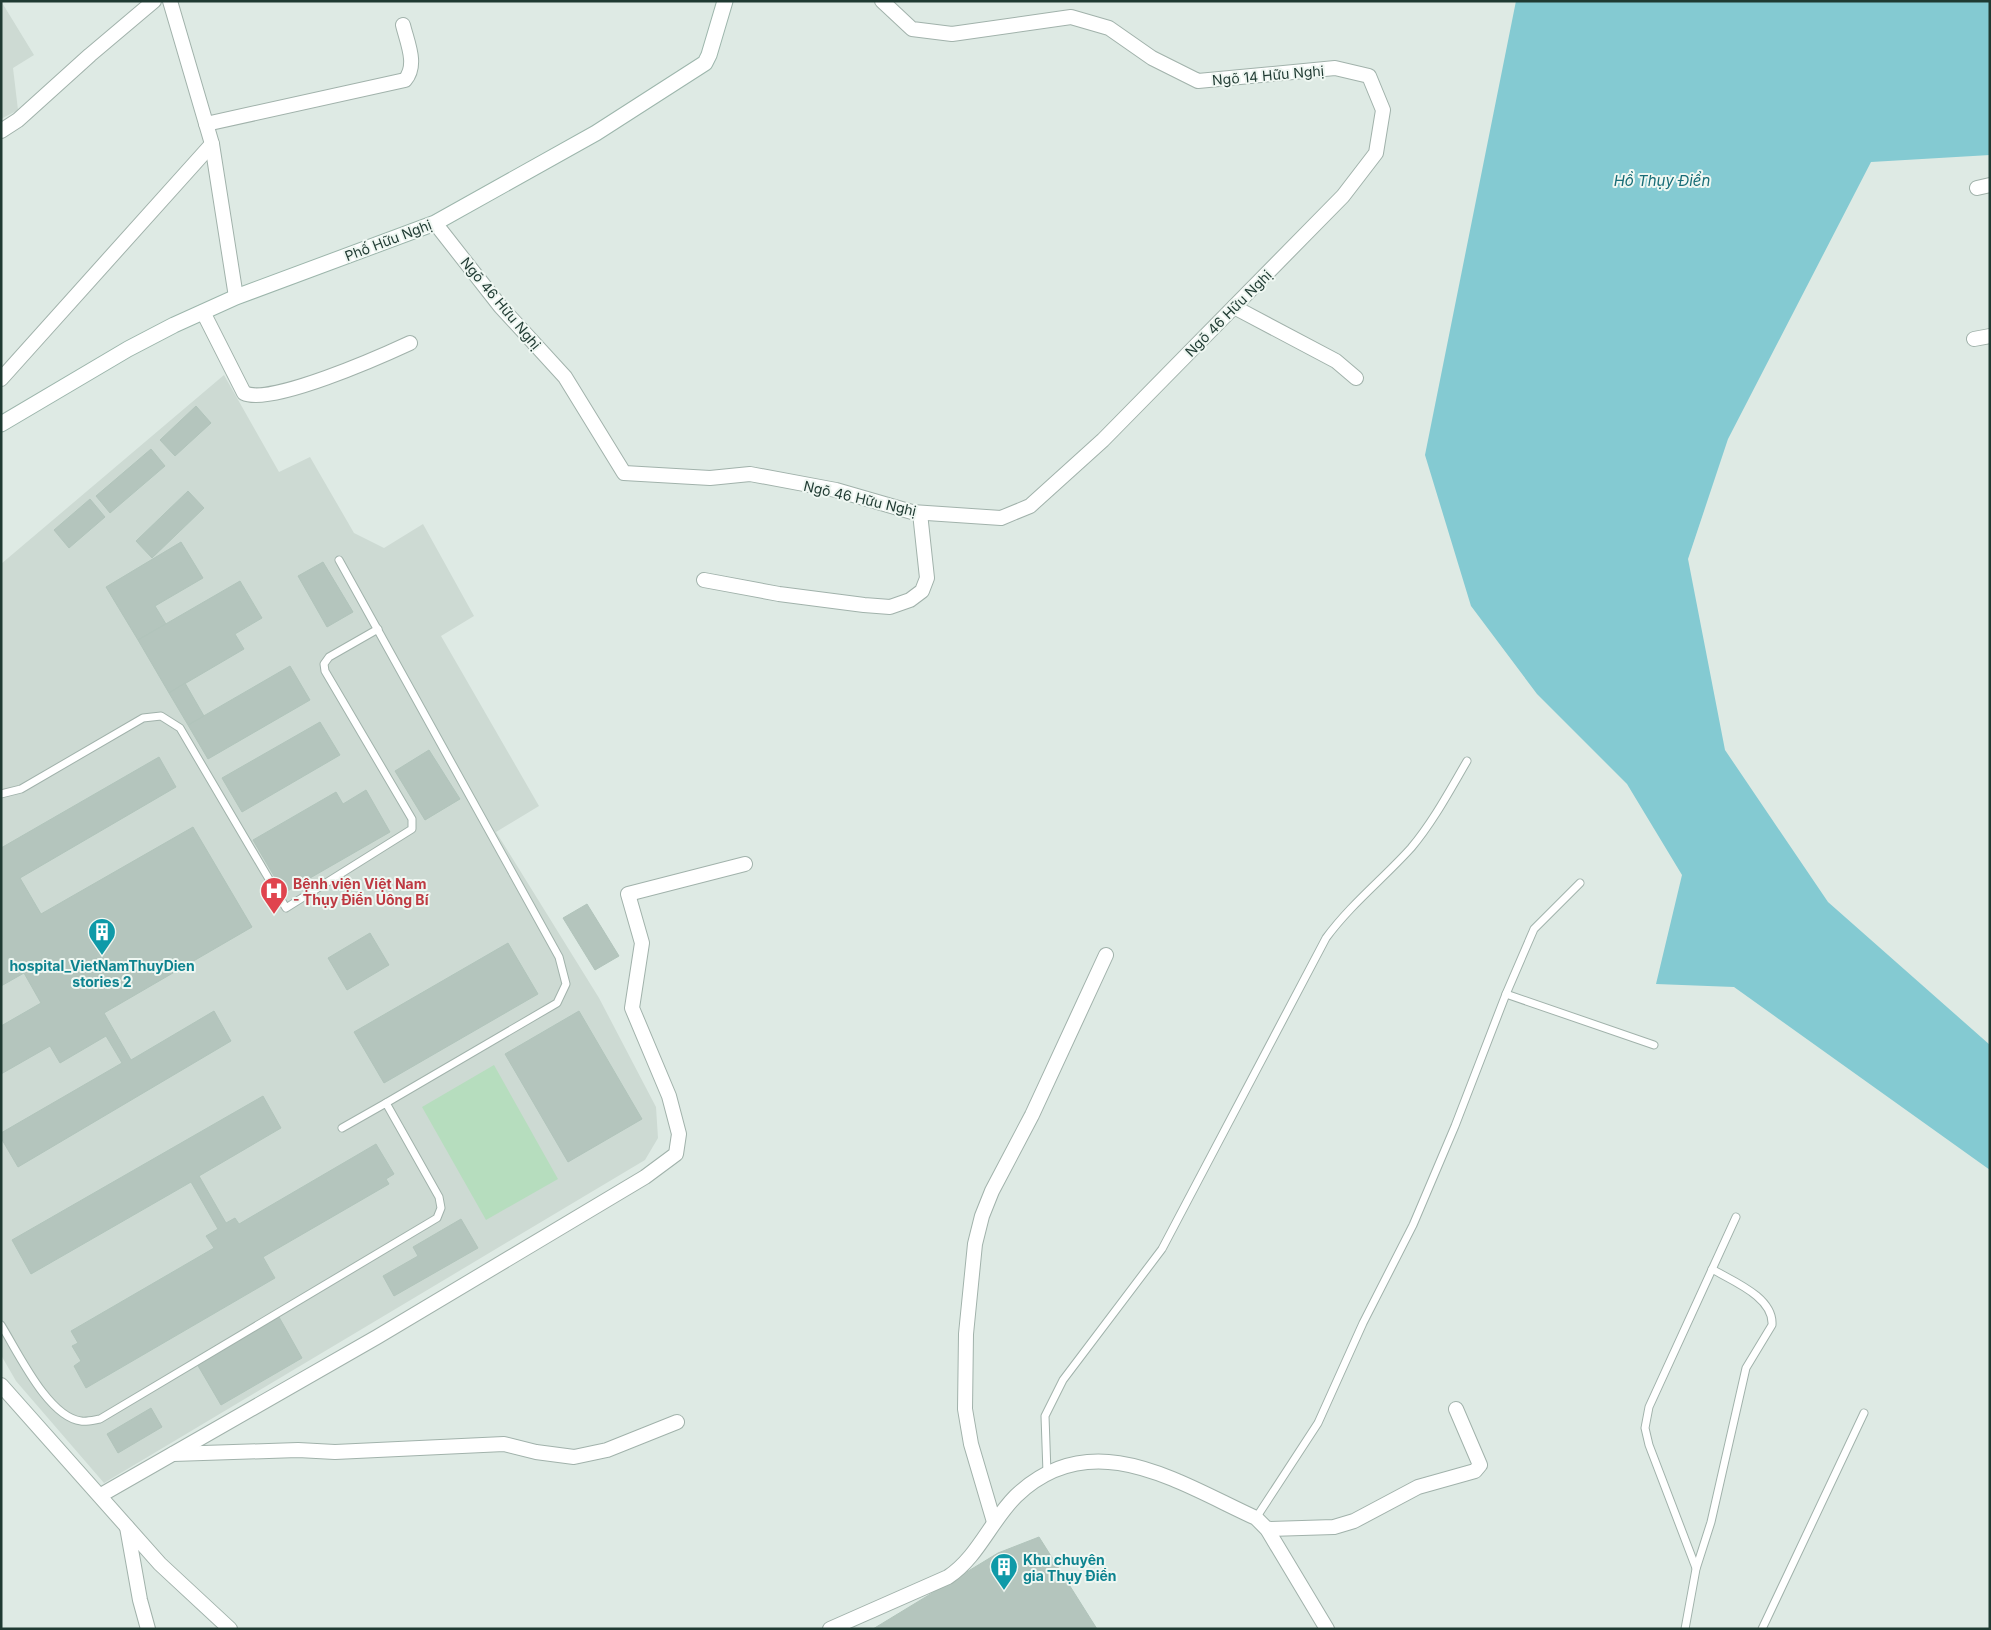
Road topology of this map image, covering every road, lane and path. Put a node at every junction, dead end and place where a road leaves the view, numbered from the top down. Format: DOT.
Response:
graph roads {
  1 [pos="154,1"];
  2 [pos="170,1"];
  3 [pos="725,1"];
  4 [pos="882,1"];
  5 [pos="403,25"];
  6 [pos="206,124"];
  7 [pos="1,131"];
  8 [pos="212,144"];
  9 [pos="1343,196"];
  10 [pos="435,222"];
  11 [pos="236,296"];
  12 [pos="1234,306"];
  13 [pos="203,312"];
  14 [pos="1990,336"];
  15 [pos="1974,339"];
  16 [pos="410,343"];
  17 [pos="1356,378"];
  18 [pos="1,379"];
  19 [pos="1,424"];
  20 [pos="920,513"];
  21 [pos="339,560"];
  22 [pos="704,580"];
  23 [pos="378,629"];
  24 [pos="1467,761"];
  25 [pos="1,794"];
  26 [pos="745,864"];
  27 [pos="1580,884"];
  28 [pos="1106,955"];
  29 [pos="1506,994"];
  30 [pos="1654,1045"];
  31 [pos="386,1103"];
  32 [pos="342,1128"];
  33 [pos="1736,1217"];
  34 [pos="1712,1269"];
  35 [pos="1,1325"];
  36 [pos="1,1385"];
  37 [pos="1456,1409"];
  38 [pos="1864,1413"];
  39 [pos="677,1422"];
  40 [pos="173,1454"];
  41 [pos="1047,1473"];
  42 [pos="101,1495"];
  43 [pos="1256,1518"];
  44 [pos="994,1522"];
  45 [pos="127,1527"];
  46 [pos="1267,1529"];
  47 [pos="1696,1569"];
  48 [pos="148,1629"];
  49 [pos="230,1629"];
  50 [pos="830,1629"];
  51 [pos="1327,1629"];
  52 [pos="1685,1629"];
  53 [pos="1762,1629"];
  1 -- 7 [label="street"];
  2 -- 6 [label="street"];
  3 -- 10 [label="main road, Phố Hữu Nghị"];
  4 -- 9 [label="street, Ngõ 14 Hữu Nghị"];
  5 -- 6 [label="street"];
  6 -- 8 [label="street"];
  8 -- 11 [label="street"];
  8 -- 18 [label="street"];
  9 -- 12 [label="street, Ngõ 46 Hữu Nghị"];
  10 -- 11 [label="main road, Phố Hữu Nghị"];
  10 -- 20 [label="street, Ngõ 46 Hữu Nghị"];
  11 -- 13 [label="main road, Phố Hữu Nghị"];
  12 -- 17 [label="street"];
  12 -- 20 [label="street, Ngõ 46 Hữu Nghị"];
  13 -- 16 [label="street"];
  13 -- 19 [label="main road, Phố Hữu Nghị"];
  14 -- 15 [label="street"];
  20 -- 22 [label="street"];
  21 -- 23 [label="lane"];
  23 -- 25 [label="lane"];
  23 -- 31 [label="lane"];
  24 -- 41 [label="lane"];
  26 -- 40 [label="street"];
  27 -- 29 [label="lane"];
  28 -- 44 [label="street"];
  29 -- 30 [label="lane"];
  29 -- 43 [label="lane"];
  31 -- 32 [label="lane"];
  31 -- 35 [label="lane"];
  33 -- 34 [label="lane"];
  34 -- 47 [label="lane"];
  34 -- 47 [label="lane"];
  36 -- 42 [label="street"];
  37 -- 46 [label="street"];
  38 -- 53 [label="lane"];
  39 -- 40 [label="street"];
  40 -- 42 [label="street"];
  41 -- 43 [label="street"];
  41 -- 44 [label="street"];
  42 -- 45 [label="street"];
  43 -- 46 [label="street"];
  44 -- 50 [label="street"];
  45 -- 48 [label="street"];
  45 -- 49 [label="street"];
  46 -- 51 [label="street"];
  47 -- 52 [label="lane"];
}
